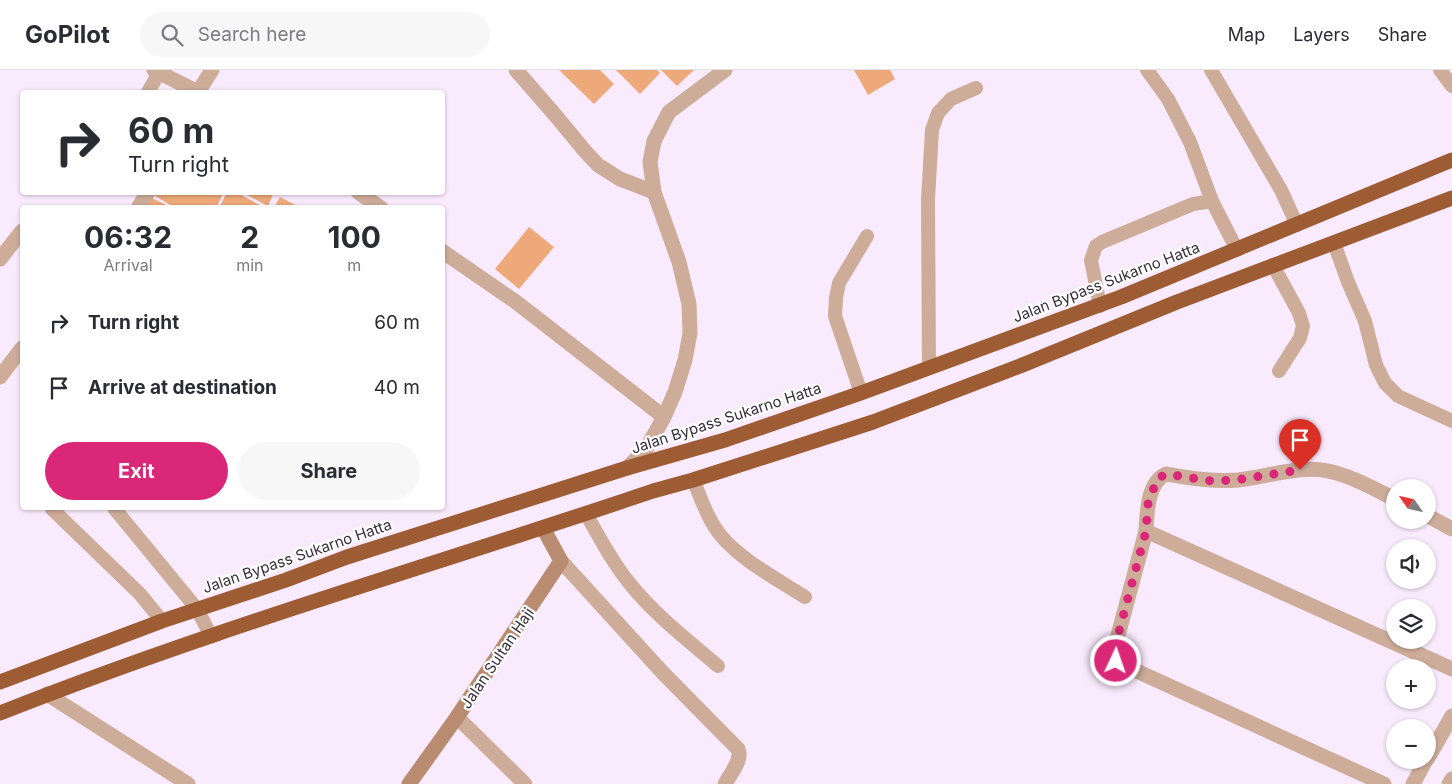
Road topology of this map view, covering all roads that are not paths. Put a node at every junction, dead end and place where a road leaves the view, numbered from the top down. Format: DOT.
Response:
graph roads {
  1 [pos="212,70"];
  2 [pos="516,70"];
  3 [pos="726,70"];
  4 [pos="1147,70"];
  5 [pos="1211,70"];
  6 [pos="1440,70"];
  7 [pos="156,72"];
  8 [pos="1452,86"];
  9 [pos="976,88"];
  10 [pos="149,90"];
  11 [pos="194,90"];
  12 [pos="199,90"];
  13 [pos="1452,160"];
  14 [pos="654,192"];
  15 [pos="362,195"];
  16 [pos="1452,198"];
  17 [pos="1212,201"];
  18 [pos="376,205"];
  19 [pos="1297,225"];
  20 [pos="20,234"];
  21 [pos="867,236"];
  22 [pos="1334,243"];
  23 [pos="1237,250"];
  24 [pos="445,253"];
  25 [pos="0,259"];
  26 [pos="1273,265"];
  27 [pos="1100,306"];
  28 [pos="20,351"];
  29 [pos="929,368"];
  30 [pos="1279,371"];
  31 [pos="0,377"];
  32 [pos="861,393"];
  33 [pos="664,417"];
  34 [pos="1452,421"];
  35 [pos="627,468"];
  36 [pos="693,480"];
  37 [pos="1386,496"];
  38 [pos="53,510"];
  39 [pos="116,510"];
  40 [pos="586,514"];
  41 [pos="1436,520"];
  42 [pos="543,528"];
  43 [pos="1452,529"];
  44 [pos="1146,531"];
  45 [pos="561,561"];
  46 [pos="805,597"];
  47 [pos="197,609"];
  48 [pos="162,622"];
  49 [pos="211,636"];
  50 [pos="718,666"];
  51 [pos="1452,669"];
  52 [pos="0,682"];
  53 [pos="47,694"];
  54 [pos="0,713"];
  55 [pos="1452,716"];
  56 [pos="457,717"];
  57 [pos="1436,744"];
  58 [pos="1421,769"];
  59 [pos="1452,779"];
  60 [pos="188,784"];
  61 [pos="409,784"];
  62 [pos="525,784"];
  63 [pos="725,784"];
  64 [pos="1384,784"];
  65 [pos="1413,784"];
  66 [pos="1449,784"];
  1 -- 12 [label="street"];
  2 -- 14 [label="street"];
  3 -- 14 [label="street"];
  4 -- 17 [label="lane"];
  5 -- 19 [label="lane"];
  6 -- 8 [label="lane"];
  7 -- 10 [label="lane"];
  7 -- 11 [label="street"];
  9 -- 29 [label="lane"];
  13 -- 19 [label="highway, Jalan Bypass Sukarno Hatta"];
  14 -- 33 [label="street"];
  15 -- 18 [label="street"];
  16 -- 22 [label="highway"];
  17 -- 23 [label="lane"];
  17 -- 27 [label="lane"];
  19 -- 23 [label="highway, Jalan Bypass Sukarno Hatta"];
  20 -- 25 [label="street"];
  21 -- 32 [label="lane"];
  22 -- 26 [label="highway"];
  22 -- 34 [label="lane"];
  23 -- 27 [label="highway, Jalan Bypass Sukarno Hatta"];
  24 -- 33 [label="street"];
  26 -- 30 [label="lane"];
  26 -- 36 [label="highway"];
  27 -- 29 [label="highway, Jalan Bypass Sukarno Hatta"];
  28 -- 31 [label="street"];
  29 -- 32 [label="highway, Jalan Bypass Sukarno Hatta"];
  32 -- 35 [label="highway, Jalan Bypass Sukarno Hatta"];
  33 -- 35 [label="street"];
  35 -- 47 [label="highway, Jalan Bypass Sukarno Hatta"];
  36 -- 40 [label="highway"];
  36 -- 46 [label="lane"];
  37 -- 44 [label="street"];
  38 -- 48 [label="lane"];
  39 -- 47 [label="lane"];
  40 -- 42 [label="highway"];
  40 -- 50 [label="lane"];
  41 -- 43 [label="street"];
  42 -- 45 [label="street"];
  42 -- 49 [label="highway"];
  44 -- 51 [label="street"];
  44 -- 64 [label="street"];
  45 -- 56 [label="street, Jalan Sultan Haji"];
  45 -- 63 [label="street"];
  47 -- 48 [label="highway, Jalan Bypass Sukarno Hatta"];
  47 -- 49 [label="lane"];
  48 -- 52 [label="highway, Jalan Bypass Sukarno Hatta"];
  49 -- 53 [label="highway"];
  53 -- 54 [label="highway"];
  53 -- 60 [label="street"];
  55 -- 57 [label="street"];
  56 -- 61 [label="street, Jalan Sultan Haji"];
  56 -- 62 [label="street"];
  58 -- 65 [label="street"];
  59 -- 66 [label="street"];
}
